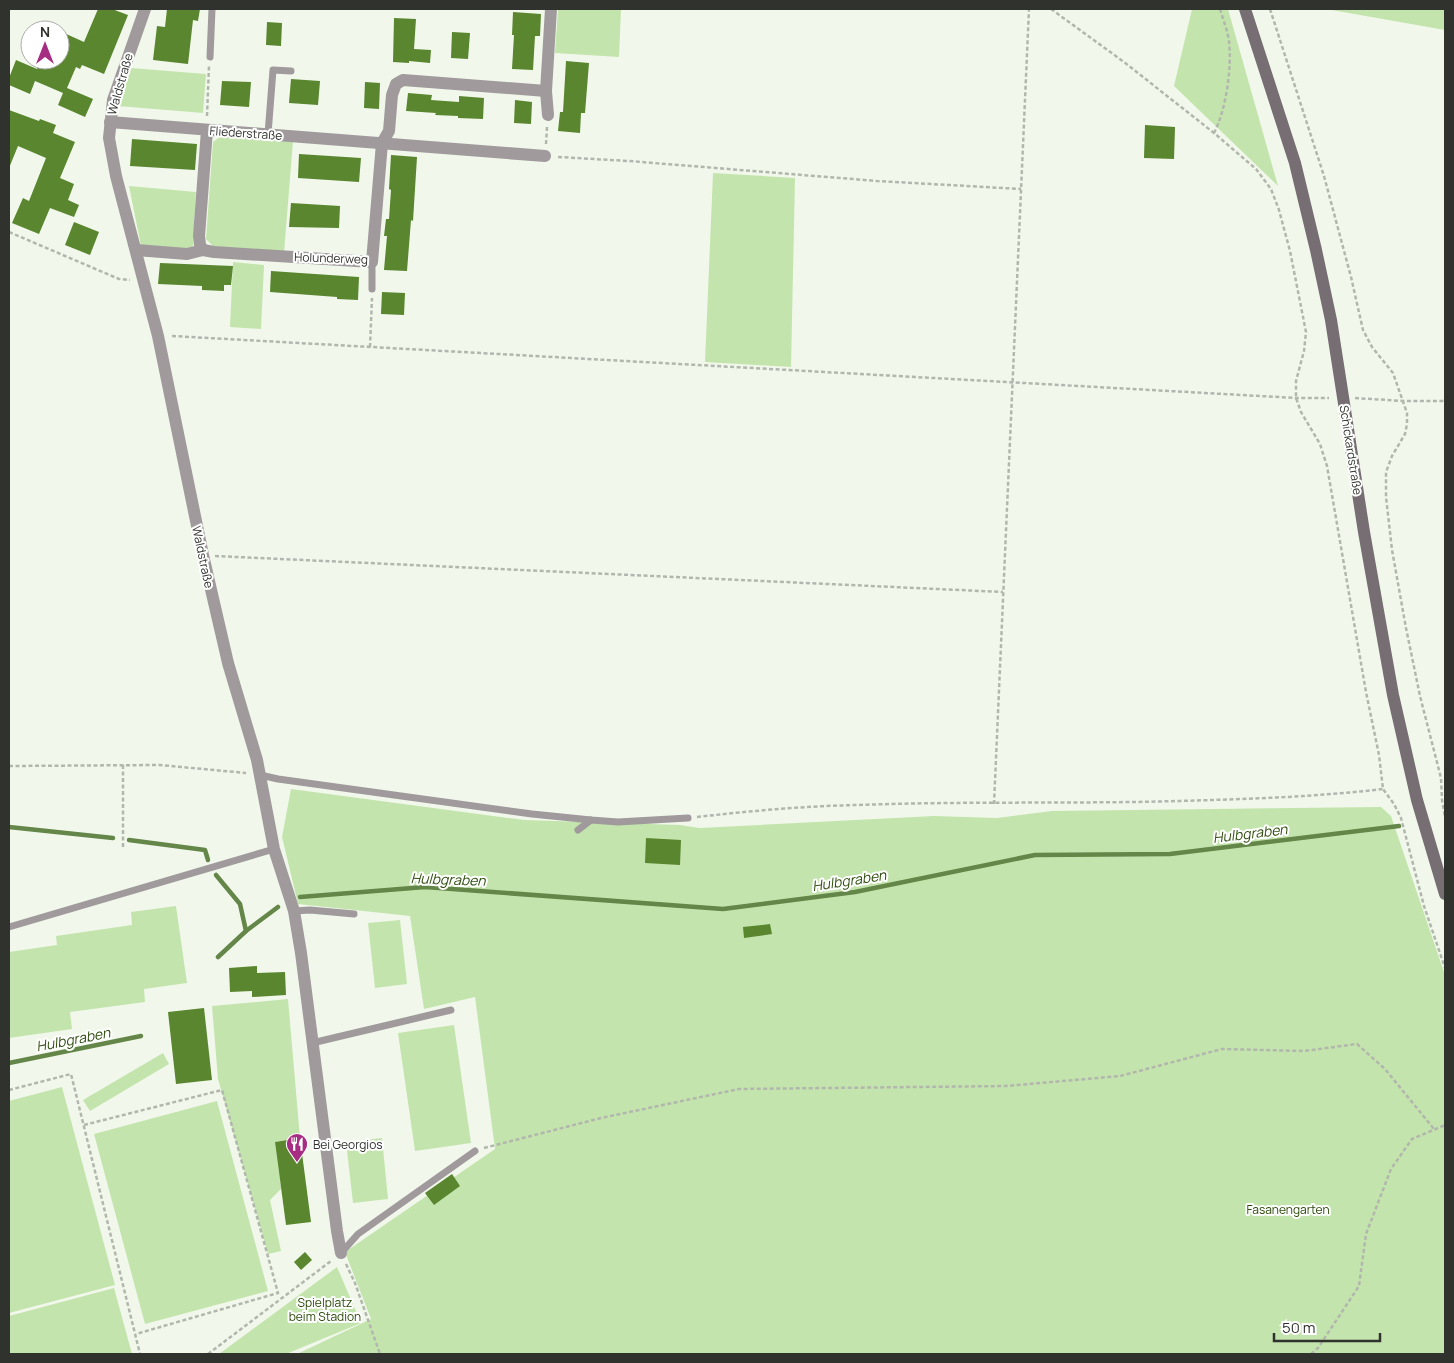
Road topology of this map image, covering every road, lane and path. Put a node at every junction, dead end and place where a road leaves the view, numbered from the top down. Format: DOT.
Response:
graph roads {
  1 [pos="145,9"];
  2 [pos="212,9"];
  3 [pos="551,9"];
  4 [pos="1029,9"];
  5 [pos="1051,9"];
  6 [pos="1220,9"];
  7 [pos="1245,9"];
  8 [pos="1270,9"];
  9 [pos="210,58"];
  10 [pos="291,71"];
  11 [pos="546,90"];
  12 [pos="548,115"];
  13 [pos="110,122"];
  14 [pos="207,130"];
  15 [pos="1214,133"];
  16 [pos="268,134"];
  17 [pos="382,143"];
  18 [pos="545,156"];
  19 [pos="1021,189"];
  20 [pos="9,232"];
  21 [pos="136,250"];
  22 [pos="203,250"];
  23 [pos="372,262"];
  24 [pos="143,279"];
  25 [pos="372,289"];
  26 [pos="158,336"];
  27 [pos="370,347"];
  28 [pos="1012,382"];
  29 [pos="1296,398"];
  30 [pos="1344,398"];
  31 [pos="1404,401"];
  32 [pos="1445,401"];
  33 [pos="202,555"];
  34 [pos="1003,592"];
  35 [pos="123,765"];
  36 [pos="9,766"];
  37 [pos="260,775"];
  38 [pos="1441,778"];
  39 [pos="1445,778"];
  40 [pos="1383,789"];
  41 [pos="994,804"];
  42 [pos="1445,817"];
  43 [pos="688,818"];
  44 [pos="591,820"];
  45 [pos="578,830"];
  46 [pos="123,847"];
  47 [pos="274,850"];
  48 [pos="1445,894"];
  49 [pos="294,911"];
  50 [pos="354,914"];
  51 [pos="9,927"];
  52 [pos="1445,968"];
  53 [pos="451,1010"];
  54 [pos="312,1043"];
  55 [pos="9,1090"];
  56 [pos="84,1125"];
  57 [pos="1445,1125"];
  58 [pos="1434,1128"];
  59 [pos="475,1151"];
  60 [pos="341,1253"];
  61 [pos="136,1334"];
  62 [pos="140,1354"];
  63 [pos="208,1354"];
  64 [pos="380,1354"];
  65 [pos="1311,1354"];
  1 -- 13 [label="street, Waldstraße"];
  2 -- 9 [label="lane"];
  3 -- 11 [label="street"];
  4 -- 19 [label="path"];
  5 -- 15 [label="path"];
  6 -- 15 [label="path"];
  7 -- 30 [label="street, Schickardstraße"];
  8 -- 31 [label="path"];
  9 -- 14 [label="path"];
  10 -- 16 [label="lane"];
  11 -- 12 [label="street"];
  11 -- 17 [label="street"];
  12 -- 18 [label="path"];
  13 -- 14 [label="street, Fliederstraße"];
  13 -- 21 [label="street, Waldstraße"];
  14 -- 16 [label="street, Fliederstraße"];
  14 -- 22 [label="street"];
  15 -- 29 [label="path"];
  16 -- 17 [label="street, Fliederstraße"];
  17 -- 18 [label="street, Fliederstraße"];
  17 -- 23 [label="street, Holunderweg"];
  18 -- 19 [label="path"];
  19 -- 28 [label="path"];
  20 -- 24 [label="path"];
  21 -- 22 [label="street, Holunderweg"];
  21 -- 24 [label="street, Waldstraße"];
  22 -- 23 [label="street, Holunderweg"];
  23 -- 25 [label="lane"];
  24 -- 26 [label="street, Waldstraße"];
  25 -- 27 [label="path"];
  26 -- 27 [label="path"];
  26 -- 33 [label="street, Waldstraße"];
  27 -- 28 [label="path"];
  28 -- 29 [label="path"];
  28 -- 34 [label="path"];
  29 -- 30 [label="path"];
  29 -- 40 [label="path"];
  30 -- 31 [label="path"];
  30 -- 48 [label="street, Schickardstraße"];
  31 -- 32 [label="path"];
  31 -- 38 [label="path"];
  33 -- 34 [label="path"];
  33 -- 37 [label="street, Waldstraße"];
  34 -- 41 [label="path"];
  35 -- 36 [label="path"];
  35 -- 37 [label="path"];
  35 -- 46 [label="path"];
  37 -- 44 [label="lane"];
  37 -- 47 [label="street, Waldstraße"];
  38 -- 39 [label="path"];
  38 -- 42 [label="path"];
  40 -- 41 [label="path"];
  40 -- 52 [label="path"];
  41 -- 43 [label="path"];
  43 -- 44 [label="lane"];
  44 -- 45 [label="lane"];
  47 -- 49 [label="street, Waldstraße"];
  47 -- 51 [label="lane"];
  49 -- 50 [label="lane"];
  49 -- 54 [label="street, Waldstraße"];
  53 -- 54 [label="lane"];
  54 -- 60 [label="street, Waldstraße"];
  55 -- 56 [label="path"];
  56 -- 61 [label="path"];
  56 -- 61 [label="path"];
  57 -- 58 [label="path"];
  58 -- 59 [label="path"];
  58 -- 65 [label="path"];
  59 -- 60 [label="lane"];
  60 -- 63 [label="path"];
  60 -- 64 [label="path"];
  61 -- 62 [label="path"];
}
